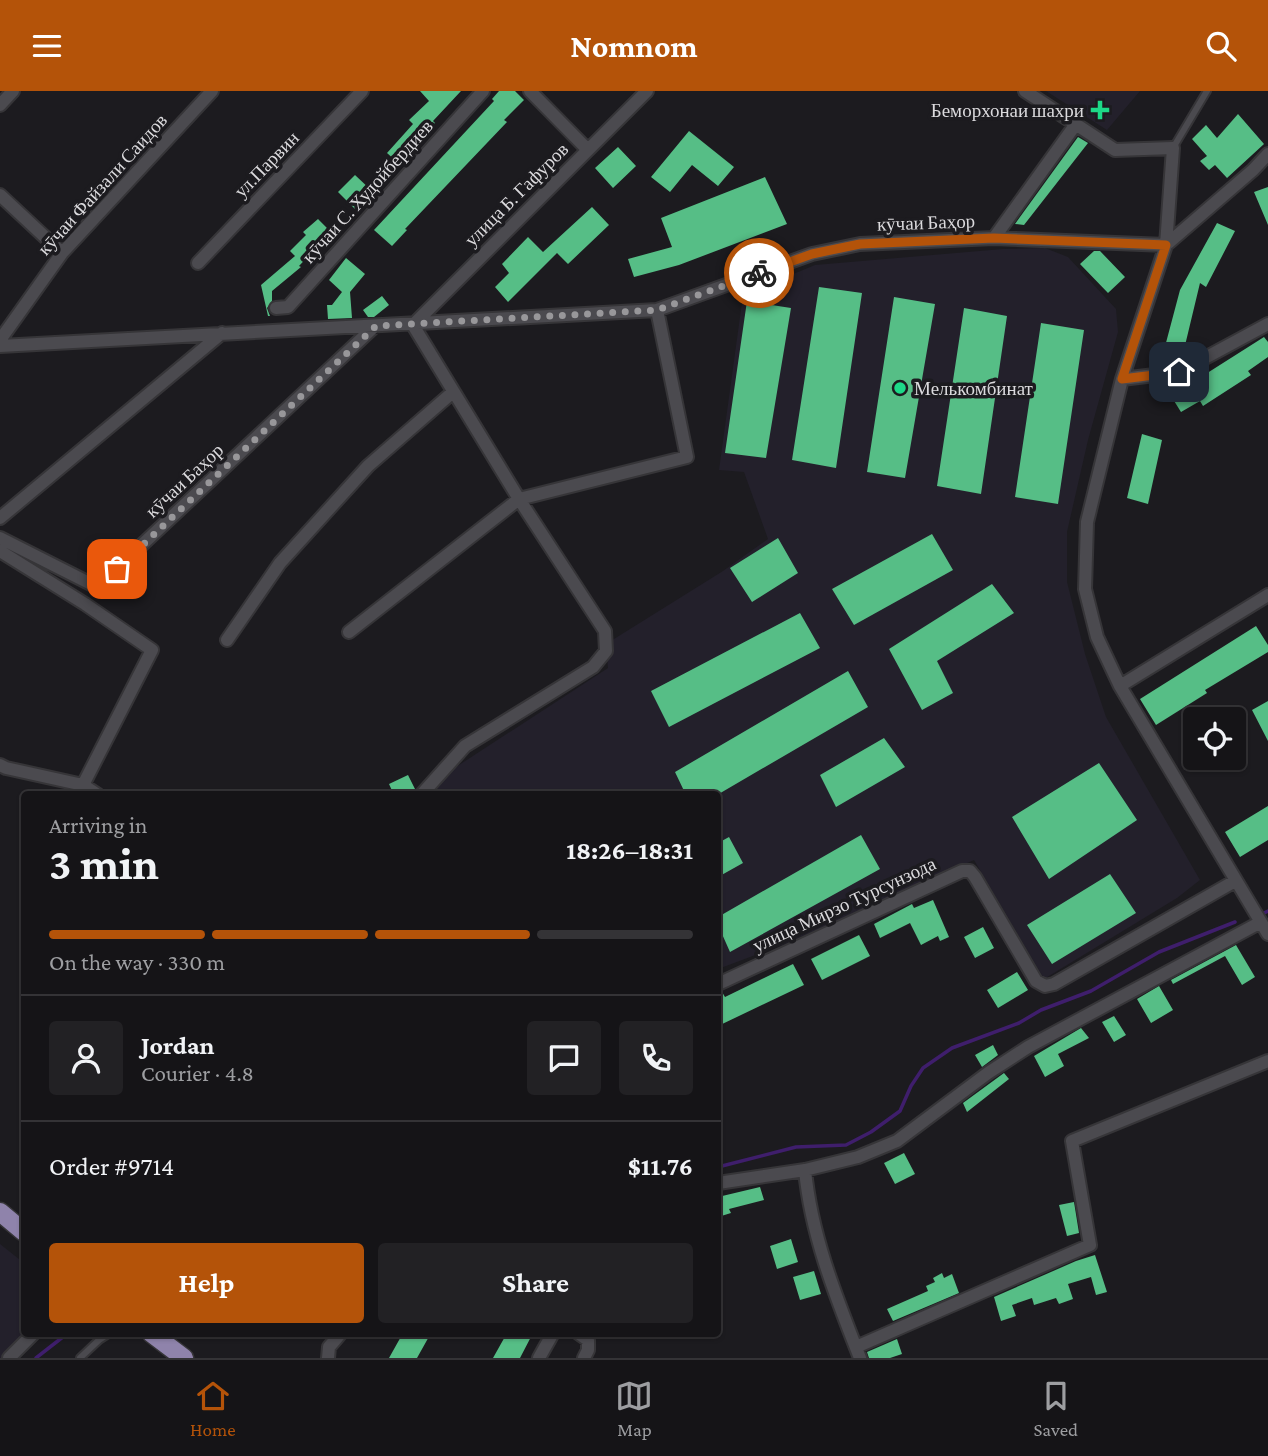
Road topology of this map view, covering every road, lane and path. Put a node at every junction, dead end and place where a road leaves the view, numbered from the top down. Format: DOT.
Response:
graph roads {
  1 [pos="13,91"];
  2 [pos="212,91"];
  3 [pos="362,91"];
  4 [pos="483,91"];
  5 [pos="530,91"];
  6 [pos="646,91"];
  7 [pos="1207,91"];
  8 [pos="1032,93"];
  9 [pos="0,105"];
  10 [pos="1076,124"];
  11 [pos="1174,148"];
  12 [pos="587,149"];
  13 [pos="1268,156"];
  14 [pos="0,195"];
  15 [pos="994,238"];
  16 [pos="1166,245"];
  17 [pos="62,253"];
  18 [pos="198,263"];
  19 [pos="276,308"];
  20 [pos="657,310"];
  21 [pos="1268,324"];
  22 [pos="413,325"];
  23 [pos="376,326"];
  24 [pos="222,333"];
  25 [pos="0,340"];
  26 [pos="0,346"];
  27 [pos="1122,379"];
  28 [pos="453,392"];
  29 [pos="519,499"];
  30 [pos="0,518"];
  31 [pos="0,538"];
  32 [pos="0,551"];
  33 [pos="1268,595"];
  34 [pos="349,632"];
  35 [pos="227,640"];
  36 [pos="1119,687"];
  37 [pos="0,765"];
  38 [pos="83,785"];
  39 [pos="92,791"];
  40 [pos="425,791"];
  41 [pos="1235,881"];
  42 [pos="1265,928"];
  43 [pos="721,983"];
  44 [pos="1268,1061"];
  45 [pos="805,1170"];
  46 [pos="721,1183"];
  47 [pos="0,1212"];
  48 [pos="21,1230"];
  49 [pos="30,1337"];
  50 [pos="104,1337"];
  51 [pos="155,1337"];
  52 [pos="338,1337"];
  53 [pos="552,1337"];
  54 [pos="583,1337"];
  55 [pos="858,1353"];
  56 [pos="9,1358"];
  57 [pos="80,1358"];
  58 [pos="184,1358"];
  59 [pos="328,1358"];
  60 [pos="540,1358"];
  61 [pos="583,1358"];
  1 -- 9 [label="street"];
  2 -- 17 [label="street, кӯчаи Файзали Саидов"];
  3 -- 18 [label="street, ул.Парвин"];
  4 -- 19 [label="street, кӯчаи С. Худойбердиев"];
  5 -- 12 [label="street"];
  6 -- 12 [label="street, улица Б. Гафуров"];
  7 -- 11 [label="lane"];
  8 -- 10 [label="street"];
  10 -- 11 [label="street"];
  10 -- 15 [label="street"];
  11 -- 16 [label="street"];
  12 -- 22 [label="street, улица Б. Гафуров"];
  13 -- 16 [label="street"];
  14 -- 17 [label="street"];
  15 -- 16 [label="street, кӯчаи Баҳор"];
  15 -- 20 [label="street, кӯчаи Баҳор"];
  16 -- 27 [label="street"];
  17 -- 25 [label="street, кӯчаи Файзали Саидов"];
  20 -- 22 [label="street, кӯчаи Баҳор"];
  20 -- 29 [label="street"];
  21 -- 27 [label="street"];
  22 -- 23 [label="street, кӯчаи Баҳор"];
  22 -- 28 [label="street"];
  23 -- 24 [label="street, кӯчаи Баҳор"];
  23 -- 31 [label="street, кӯчаи Баҳор"];
  24 -- 26 [label="street, кӯчаи Баҳор"];
  24 -- 30 [label="street"];
  27 -- 36 [label="street"];
  28 -- 29 [label="street"];
  28 -- 35 [label="street"];
  29 -- 34 [label="street"];
  29 -- 40 [label="street"];
  32 -- 38 [label="street"];
  33 -- 36 [label="street"];
  36 -- 41 [label="street"];
  37 -- 38 [label="street"];
  38 -- 39 [label="street"];
  41 -- 42 [label="street"];
  41 -- 43 [label="street, улица Мирзо Турсунзода"];
  42 -- 45 [label="street"];
  44 -- 55 [label="street"];
  45 -- 46 [label="street"];
  45 -- 55 [label="street"];
  47 -- 48 [label="main road"];
  49 -- 56 [label="street"];
  50 -- 57 [label="lane"];
  51 -- 58 [label="main road"];
  52 -- 59 [label="street"];
  53 -- 60 [label="street"];
  54 -- 61 [label="street"];
}
